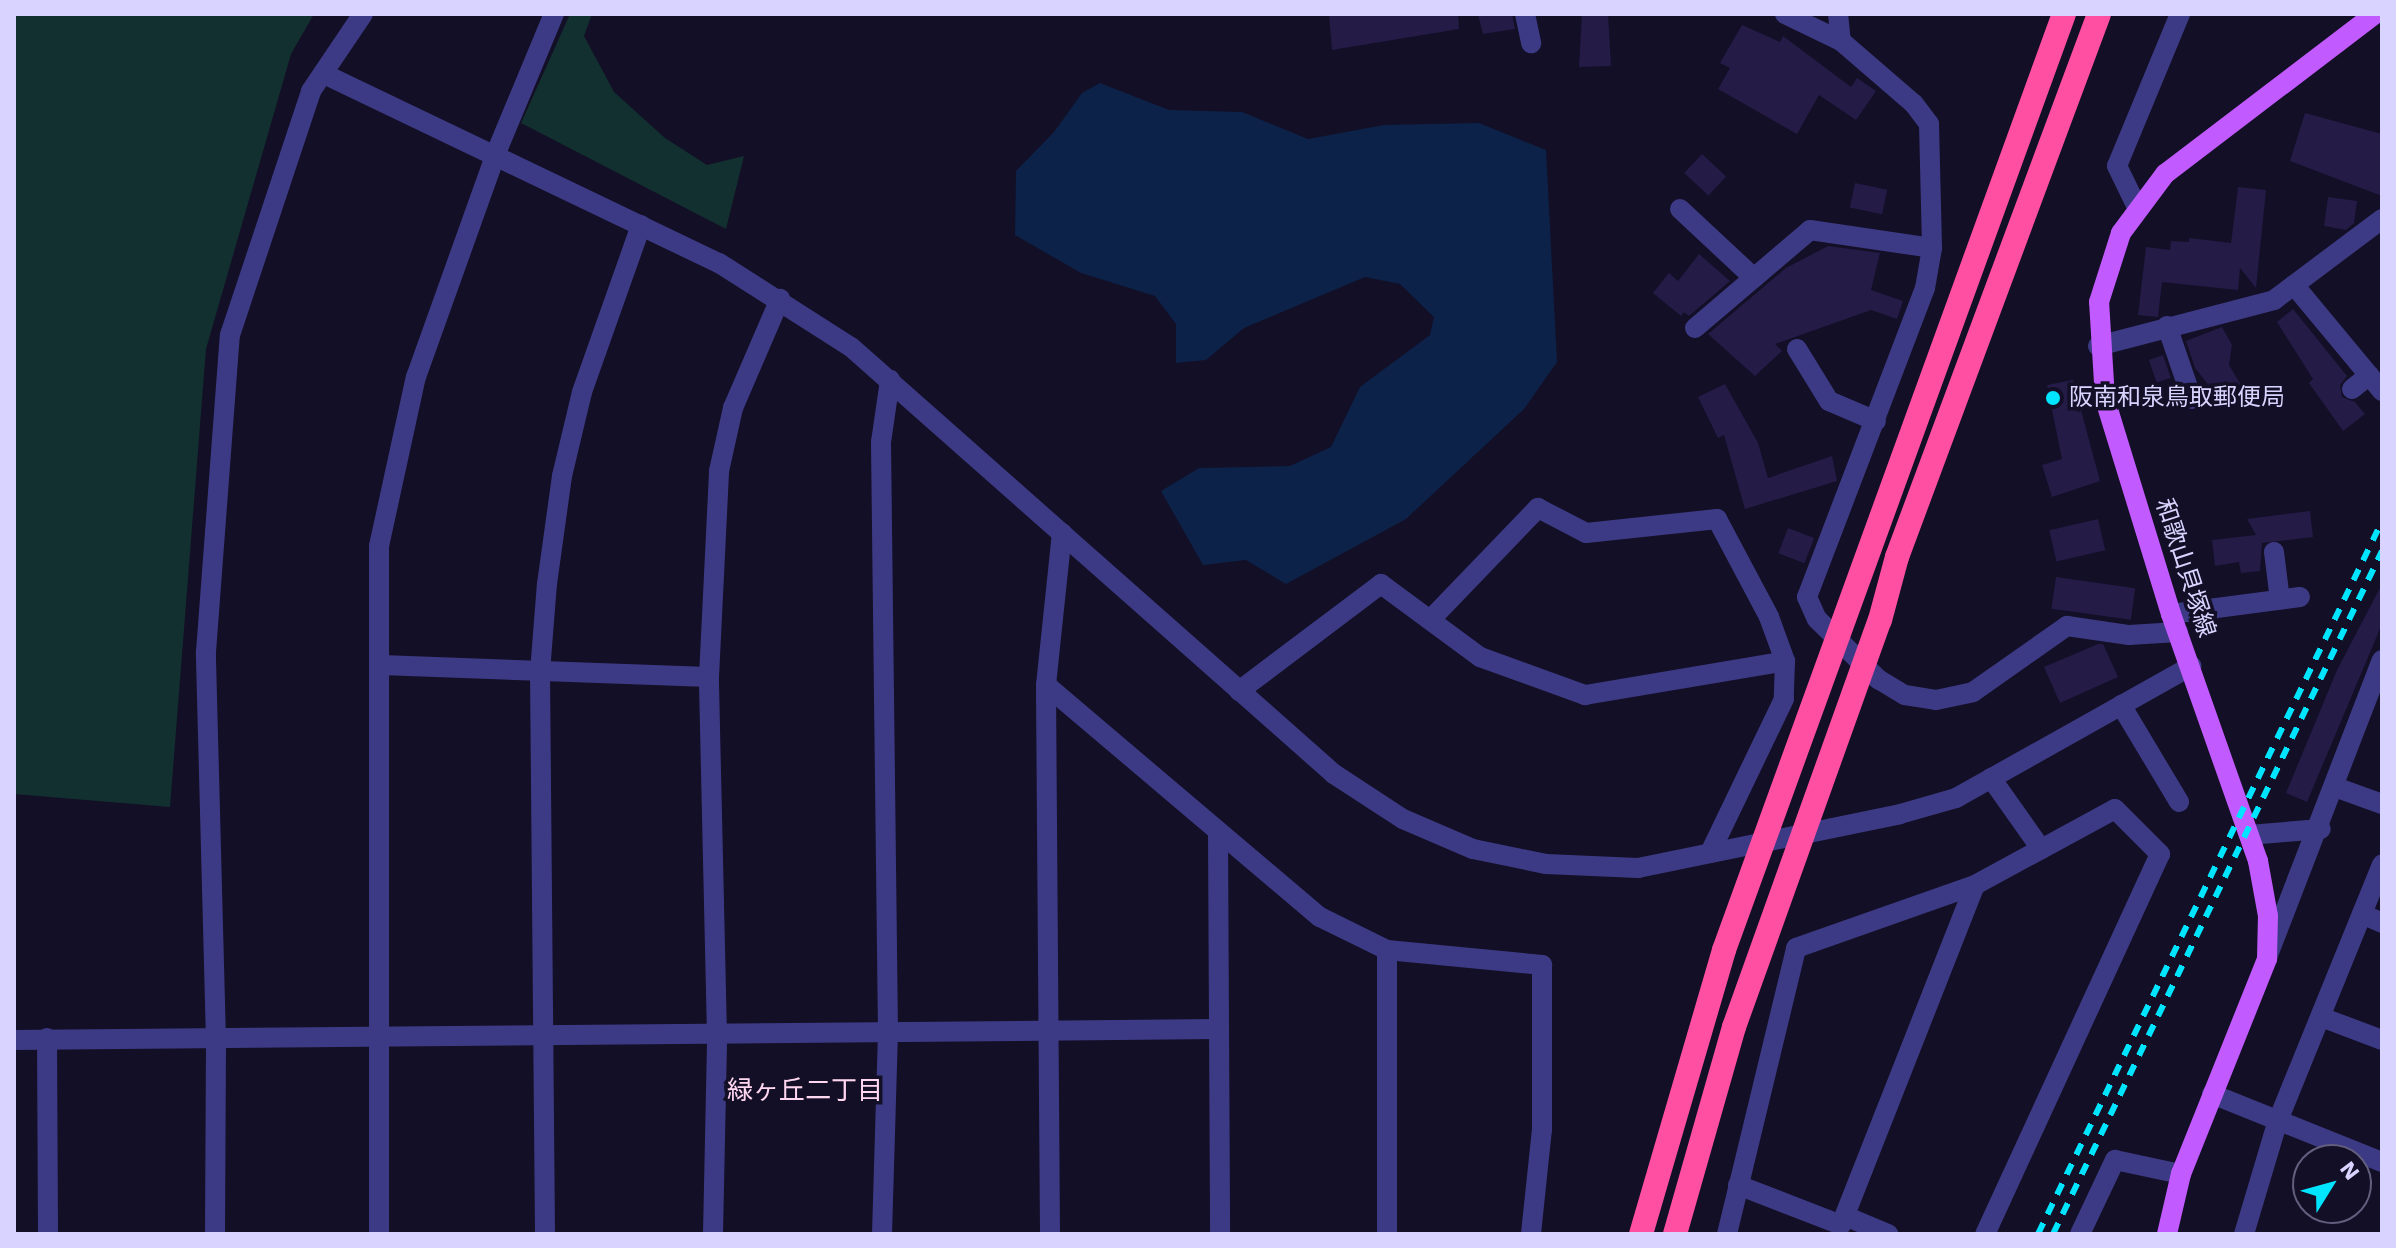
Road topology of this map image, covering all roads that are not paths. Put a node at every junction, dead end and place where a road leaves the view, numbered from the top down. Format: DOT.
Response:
graph roads {
  1 [pos="363,14"];
  2 [pos="554,14"];
  3 [pos="1525,14"];
  4 [pos="1785,14"];
  5 [pos="1838,14"];
  6 [pos="2064,14"];
  7 [pos="2099,14"];
  8 [pos="2180,14"];
  9 [pos="2375,14"];
  10 [pos="1841,41"];
  11 [pos="1531,43"];
  12 [pos="324,74"];
  13 [pos="496,153"];
  14 [pos="2137,207"];
  15 [pos="1680,209"];
  16 [pos="2382,219"];
  17 [pos="641,225"];
  18 [pos="1932,248"];
  19 [pos="1754,278"];
  20 [pos="2294,285"];
  21 [pos="780,299"];
  22 [pos="2167,326"];
  23 [pos="1695,328"];
  24 [pos="2098,346"];
  25 [pos="1797,349"];
  26 [pos="890,380"];
  27 [pos="2376,383"];
  28 [pos="2352,389"];
  29 [pos="2192,399"];
  30 [pos="1876,421"];
  31 [pos="1062,533"];
  32 [pos="2274,552"];
  33 [pos="1432,618"];
  34 [pos="2175,623"];
  35 [pos="2382,660"];
  36 [pos="1785,661"];
  37 [pos="381,665"];
  38 [pos="2191,666"];
  39 [pos="540,672"];
  40 [pos="709,677"];
  41 [pos="1046,685"];
  42 [pos="1239,691"];
  43 [pos="2121,705"];
  44 [pos="1991,778"];
  45 [pos="2335,787"];
  46 [pos="2179,802"];
  47 [pos="2382,804"];
  48 [pos="2321,829"];
  49 [pos="1218,833"];
  50 [pos="2249,835"];
  51 [pos="2041,849"];
  52 [pos="1710,853"];
  53 [pos="2382,865"];
  54 [pos="1975,885"];
  55 [pos="2362,914"];
  56 [pos="2382,923"];
  57 [pos="1387,950"];
  58 [pos="2267,959"];
  59 [pos="2321,1017"];
  60 [pos="1217,1029"];
  61 [pos="1052,1032"];
  62 [pos="888,1033"];
  63 [pos="377,1036"];
  64 [pos="545,1036"];
  65 [pos="717,1036"];
  66 [pos="47,1038"];
  67 [pos="14,1040"];
  68 [pos="2382,1040"];
  69 [pos="216,1041"];
  70 [pos="2212,1094"];
  71 [pos="2277,1123"];
  72 [pos="2382,1162"];
  73 [pos="2181,1174"];
  74 [pos="1738,1185"];
  75 [pos="1845,1216"];
  76 [pos="2247,1233"];
  77 [pos="48,1234"];
  78 [pos="215,1234"];
  79 [pos="379,1234"];
  80 [pos="545,1234"];
  81 [pos="713,1234"];
  82 [pos="882,1234"];
  83 [pos="1050,1234"];
  84 [pos="1220,1234"];
  85 [pos="1387,1234"];
  86 [pos="1531,1234"];
  87 [pos="1641,1234"];
  88 [pos="1675,1234"];
  89 [pos="1727,1234"];
  90 [pos="1888,1234"];
  91 [pos="1985,1234"];
  92 [pos="2080,1234"];
  93 [pos="2167,1234"];
  1 -- 12 [label="street"];
  2 -- 13 [label="street"];
  3 -- 11 [label="street"];
  4 -- 10 [label="street"];
  5 -- 10 [label="street"];
  6 -- 87 [label="highway"];
  7 -- 88 [label="highway"];
  8 -- 14 [label="street"];
  9 -- 14 [label="main road, 和歌山貝塚線"];
  10 -- 18 [label="street"];
  12 -- 13 [label="street"];
  12 -- 69 [label="street"];
  13 -- 17 [label="street"];
  13 -- 37 [label="street"];
  14 -- 24 [label="main road, 和歌山貝塚線"];
  15 -- 19 [label="street"];
  16 -- 20 [label="street"];
  17 -- 21 [label="street"];
  17 -- 39 [label="street"];
  18 -- 19 [label="street"];
  18 -- 30 [label="street"];
  19 -- 23 [label="street"];
  20 -- 22 [label="street"];
  20 -- 27 [label="street"];
  21 -- 26 [label="street"];
  21 -- 40 [label="street"];
  22 -- 24 [label="street"];
  22 -- 29 [label="street"];
  24 -- 34 [label="main road, 和歌山貝塚線"];
  25 -- 30 [label="street"];
  26 -- 31 [label="street"];
  26 -- 62 [label="street"];
  27 -- 28 [label="street"];
  30 -- 34 [label="street"];
  31 -- 41 [label="street"];
  31 -- 42 [label="street"];
  32 -- 34 [label="street"];
  33 -- 36 [label="street"];
  33 -- 36 [label="street"];
  33 -- 42 [label="street"];
  34 -- 38 [label="main road, 和歌山貝塚線"];
  35 -- 45 [label="street"];
  36 -- 52 [label="street"];
  37 -- 39 [label="street"];
  37 -- 63 [label="street"];
  38 -- 43 [label="street"];
  38 -- 50 [label="main road, 和歌山貝塚線"];
  39 -- 40 [label="street"];
  39 -- 64 [label="street"];
  40 -- 65 [label="street"];
  41 -- 49 [label="street"];
  41 -- 61 [label="street"];
  42 -- 52 [label="street"];
  43 -- 44 [label="street"];
  43 -- 46 [label="street"];
  44 -- 51 [label="street"];
  44 -- 52 [label="street"];
  45 -- 47 [label="street"];
  45 -- 48 [label="street"];
  48 -- 50 [label="street"];
  48 -- 58 [label="street"];
  49 -- 57 [label="street"];
  49 -- 60 [label="street"];
  50 -- 58 [label="main road, 和歌山貝塚線"];
  51 -- 54 [label="street"];
  51 -- 91 [label="street"];
  53 -- 55 [label="street"];
  54 -- 74 [label="street"];
  54 -- 75 [label="street"];
  55 -- 56 [label="street"];
  55 -- 59 [label="street"];
  57 -- 85 [label="street"];
  57 -- 86 [label="street"];
  58 -- 70 [label="main road, 和歌山貝塚線"];
  59 -- 68 [label="street"];
  59 -- 71 [label="street"];
  60 -- 61 [label="street"];
  60 -- 84 [label="street"];
  61 -- 62 [label="street"];
  61 -- 83 [label="street"];
  62 -- 65 [label="street"];
  62 -- 82 [label="street"];
  63 -- 64 [label="street"];
  63 -- 69 [label="street"];
  63 -- 79 [label="street"];
  64 -- 65 [label="street"];
  64 -- 80 [label="street"];
  65 -- 81 [label="street"];
  66 -- 67 [label="street"];
  66 -- 69 [label="street"];
  66 -- 77 [label="street"];
  69 -- 78 [label="street"];
  70 -- 71 [label="street"];
  70 -- 73 [label="main road, 和歌山貝塚線"];
  71 -- 72 [label="street"];
  71 -- 76 [label="street"];
  73 -- 92 [label="street"];
  73 -- 93 [label="main road, 和歌山貝塚線"];
  74 -- 75 [label="street"];
  74 -- 89 [label="street"];
  75 -- 90 [label="street"];
}
